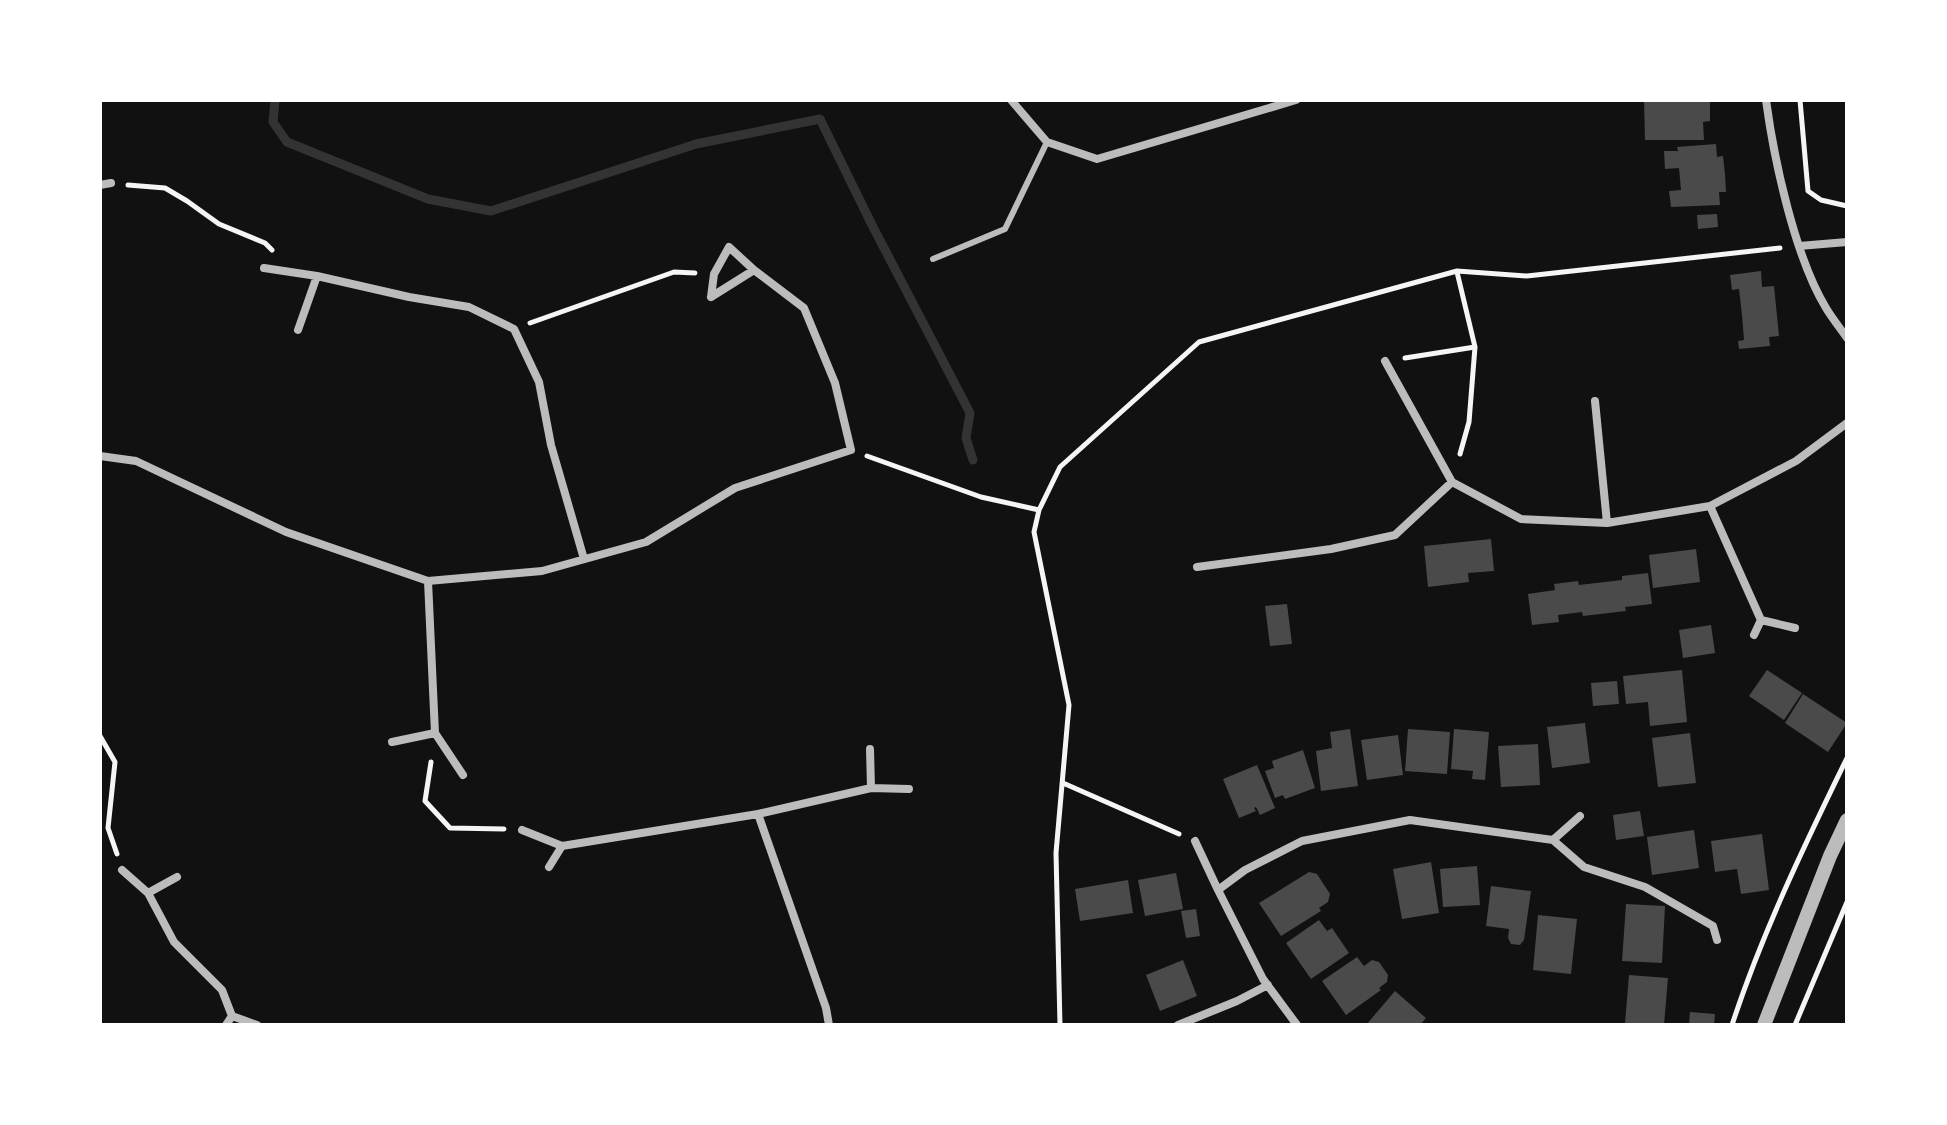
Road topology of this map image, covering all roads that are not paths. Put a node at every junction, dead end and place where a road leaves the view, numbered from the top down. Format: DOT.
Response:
graph roads {
  1 [pos="1011,100"];
  2 [pos="1296,100"];
  3 [pos="1766,100"];
  4 [pos="1047,142"];
  5 [pos="111,183"];
  6 [pos="100,185"];
  7 [pos="1847,242"];
  8 [pos="1799,246"];
  9 [pos="933,259"];
  10 [pos="264,268"];
  11 [pos="754,270"];
  12 [pos="317,276"];
  13 [pos="298,330"];
  14 [pos="1847,338"];
  15 [pos="1385,361"];
  16 [pos="1595,401"];
  17 [pos="1847,423"];
  18 [pos="100,456"];
  19 [pos="1452,482"];
  20 [pos="1710,506"];
  21 [pos="1607,523"];
  22 [pos="584,559"];
  23 [pos="1197,567"];
  24 [pos="428,581"];
  25 [pos="1761,620"];
  26 [pos="1795,628"];
  27 [pos="1754,635"];
  28 [pos="435,733"];
  29 [pos="392,742"];
  30 [pos="870,749"];
  31 [pos="463,775"];
  32 [pos="871,788"];
  33 [pos="909,789"];
  34 [pos="758,814"];
  35 [pos="1580,816"];
  36 [pos="1847,820"];
  37 [pos="522,830"];
  38 [pos="1553,840"];
  39 [pos="1195,841"];
  40 [pos="562,846"];
  41 [pos="549,867"];
  42 [pos="122,870"];
  43 [pos="177,877"];
  44 [pos="1218,890"];
  45 [pos="148,893"];
  46 [pos="1717,940"];
  47 [pos="1268,985"];
  48 [pos="232,1016"];
  49 [pos="226,1025"];
  50 [pos="257,1025"];
  51 [pos="829,1025"];
  52 [pos="1178,1025"];
  53 [pos="1297,1025"];
  54 [pos="1764,1025"];
  1 -- 4 [label="street"];
  2 -- 4 [label="street"];
  3 -- 8 [label="street"];
  4 -- 9 [label="lane"];
  5 -- 6 [label="street"];
  7 -- 8 [label="street"];
  8 -- 14 [label="street"];
  10 -- 12 [label="street"];
  11 -- 11 [label="street"];
  11 -- 22 [label="street"];
  12 -- 13 [label="street"];
  12 -- 22 [label="street"];
  15 -- 19 [label="street"];
  16 -- 21 [label="street"];
  17 -- 20 [label="street"];
  18 -- 24 [label="street"];
  19 -- 21 [label="street"];
  19 -- 23 [label="street"];
  20 -- 21 [label="street"];
  20 -- 25 [label="street"];
  22 -- 24 [label="street"];
  24 -- 28 [label="street"];
  25 -- 26 [label="street"];
  25 -- 27 [label="street"];
  28 -- 29 [label="street"];
  28 -- 31 [label="street"];
  30 -- 32 [label="street"];
  32 -- 33 [label="street"];
  32 -- 34 [label="street"];
  34 -- 40 [label="street"];
  34 -- 51 [label="street"];
  35 -- 38 [label="street"];
  36 -- 54 [label="street"];
  37 -- 40 [label="street"];
  38 -- 44 [label="street"];
  38 -- 46 [label="street"];
  39 -- 44 [label="street"];
  40 -- 41 [label="street"];
  42 -- 45 [label="street"];
  43 -- 45 [label="street"];
  44 -- 47 [label="street"];
  45 -- 48 [label="street"];
  47 -- 52 [label="street"];
  47 -- 53 [label="street"];
  48 -- 49 [label="street"];
  48 -- 50 [label="street"];
}
